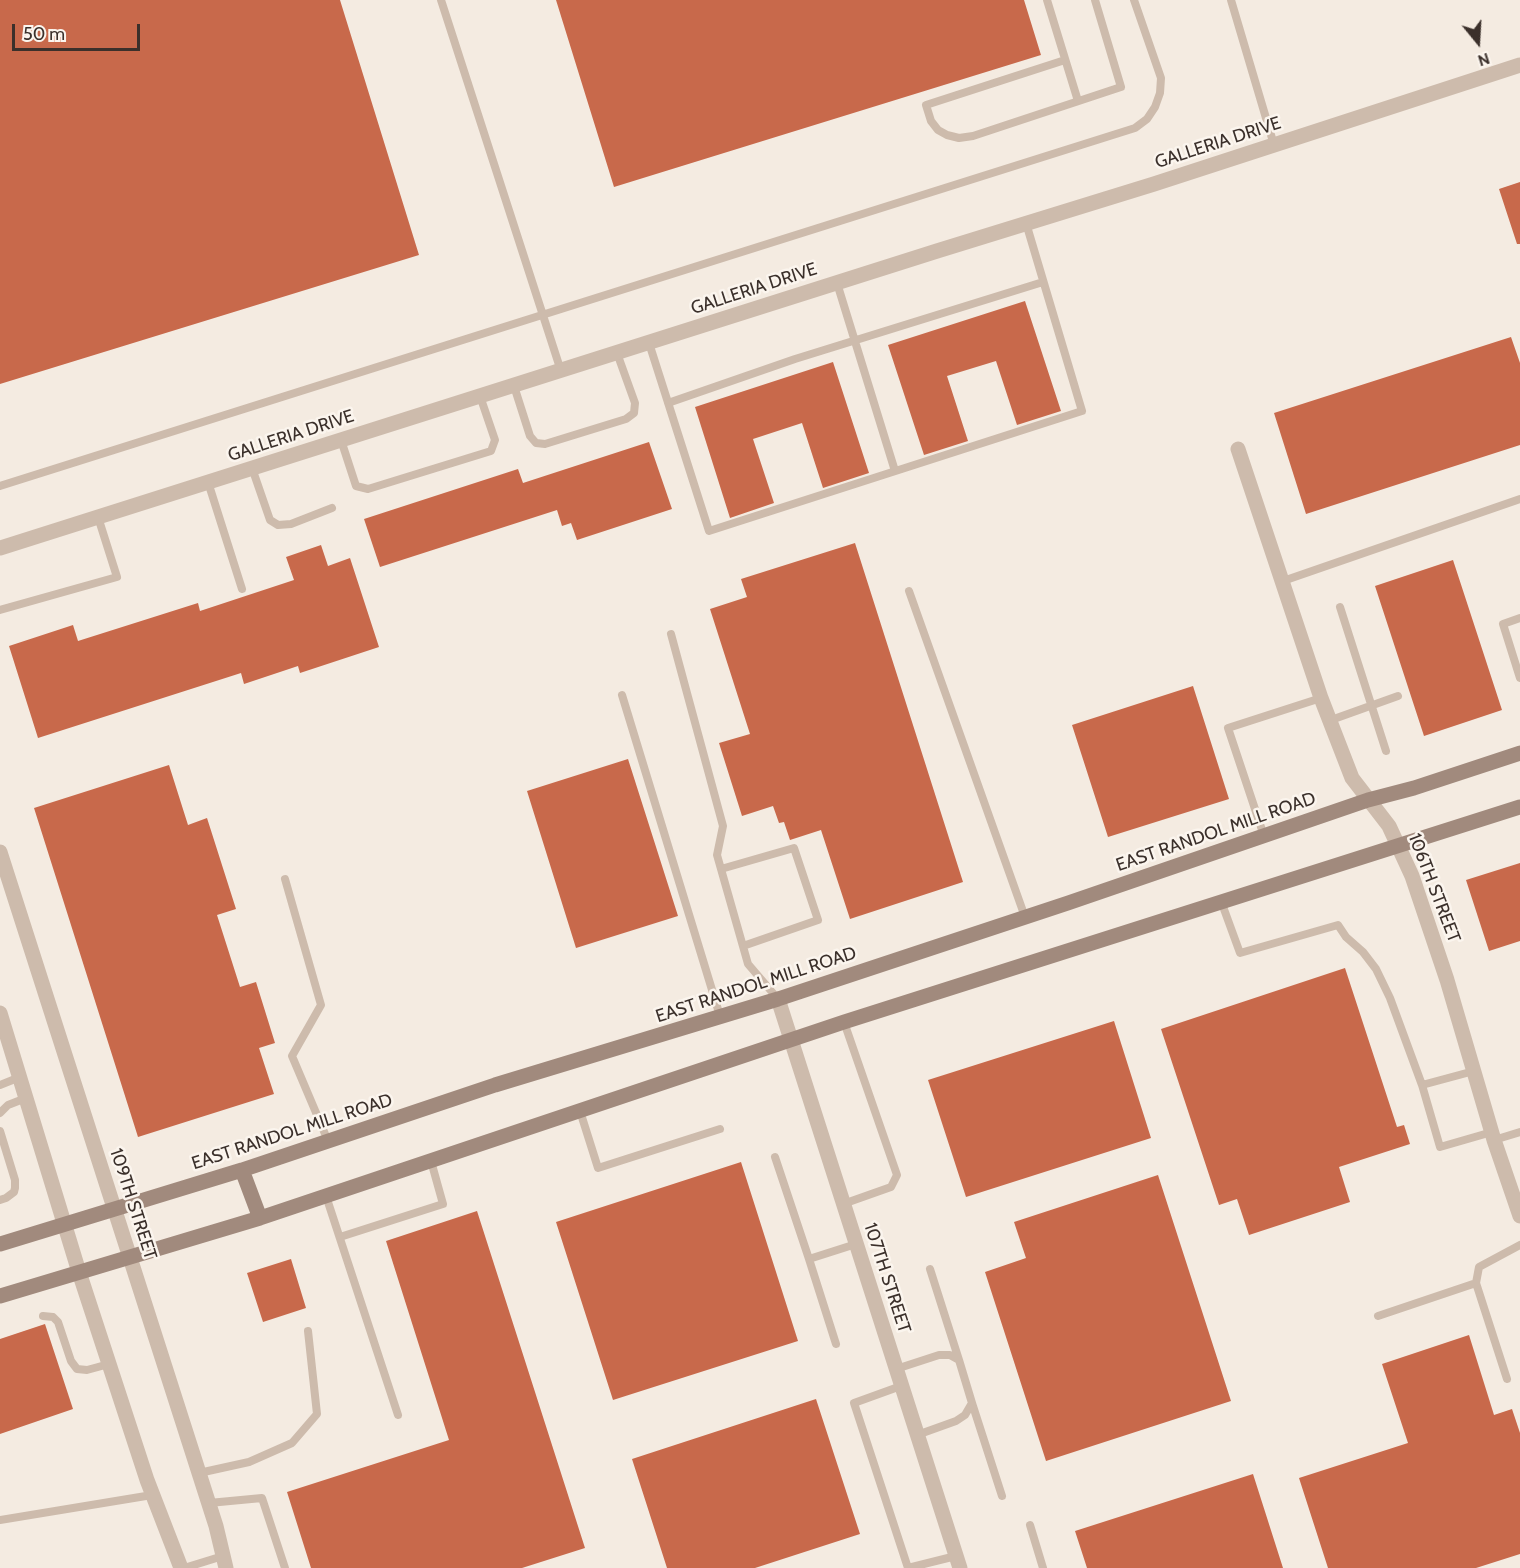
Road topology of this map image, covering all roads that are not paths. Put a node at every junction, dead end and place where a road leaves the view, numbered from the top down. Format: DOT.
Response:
graph roads {
  1 [pos="441,0"];
  2 [pos="1047,0"];
  3 [pos="1095,0"];
  4 [pos="1134,0"];
  5 [pos="1231,0"];
  6 [pos="1065,60"];
  7 [pos="1520,65"];
  8 [pos="1078,101"];
  9 [pos="1274,145"];
  10 [pos="1026,223"];
  11 [pos="1043,282"];
  12 [pos="837,283"];
  13 [pos="543,315"];
  14 [pos="855,341"];
  15 [pos="649,342"];
  16 [pos="617,353"];
  17 [pos="561,371"];
  18 [pos="514,386"];
  19 [pos="480,396"];
  20 [pos="668,403"];
  21 [pos="341,440"];
  22 [pos="1238,450"];
  23 [pos="252,468"];
  24 [pos="895,471"];
  25 [pos="208,482"];
  26 [pos="0,486"];
  27 [pos="1520,499"];
  28 [pos="332,508"];
  29 [pos="98,517"];
  30 [pos="0,548"];
  31 [pos="1283,580"];
  32 [pos="242,590"];
  33 [pos="909,591"];
  34 [pos="1340,607"];
  35 [pos="0,610"];
  36 [pos="1520,618"];
  37 [pos="671,634"];
  38 [pos="1520,678"];
  39 [pos="622,695"];
  40 [pos="1398,696"];
  41 [pos="1321,698"];
  42 [pos="1371,706"];
  43 [pos="1330,720"];
  44 [pos="1386,751"];
  45 [pos="1520,753"];
  46 [pos="1368,800"];
  47 [pos="1520,807"];
  48 [pos="1264,836"];
  49 [pos="1397,846"];
  50 [pos="0,852"];
  51 [pos="721,869"];
  52 [pos="285,879"];
  53 [pos="1221,901"];
  54 [pos="1025,917"];
  55 [pos="743,946"];
  56 [pos="778,999"];
  57 [pos="0,1012"];
  58 [pos="720,1016"];
  59 [pos="844,1022"];
  60 [pos="791,1040"];
  61 [pos="1474,1071"];
  62 [pos="20,1077"];
  63 [pos="0,1085"];
  64 [pos="1422,1085"];
  65 [pos="26,1098"];
  66 [pos="580,1111"];
  67 [pos="0,1113"];
  68 [pos="720,1129"];
  69 [pos="0,1131"];
  70 [pos="1520,1132"];
  71 [pos="1493,1136"];
  72 [pos="328,1141"];
  73 [pos="775,1157"];
  74 [pos="431,1161"];
  75 [pos="242,1170"];
  76 [pos="326,1196"];
  77 [pos="0,1200"];
  78 [pos="843,1204"];
  79 [pos="114,1210"];
  80 [pos="1520,1216"];
  81 [pos="260,1218"];
  82 [pos="66,1224"];
  83 [pos="340,1237"];
  84 [pos="0,1244"];
  85 [pos="856,1244"];
  86 [pos="1520,1245"];
  87 [pos="129,1257"];
  88 [pos="809,1259"];
  89 [pos="930,1269"];
  90 [pos="79,1272"];
  91 [pos="1476,1283"];
  92 [pos="0,1296"];
  93 [pos="44,1316"];
  94 [pos="1378,1316"];
  95 [pos="308,1331"];
  96 [pos="836,1344"];
  97 [pos="959,1360"];
  98 [pos="109,1364"];
  99 [pos="896,1369"];
  100 [pos="1507,1379"];
  101 [pos="902,1386"];
  102 [pos="972,1403"];
  103 [pos="398,1415"];
  104 [pos="917,1435"];
  105 [pos="199,1473"];
  106 [pos="152,1495"];
  107 [pos="1002,1496"];
  108 [pos="209,1503"];
  109 [pos="0,1520"];
  110 [pos="1030,1525"];
  111 [pos="225,1562"];
  112 [pos="958,1562"];
  113 [pos="182,1568"];
  114 [pos="285,1568"];
  115 [pos="908,1568"];
  116 [pos="1043,1568"];
  1 -- 13 [label="lane"];
  2 -- 6 [label="lane"];
  3 -- 8 [label="lane"];
  4 -- 13 [label="lane"];
  5 -- 9 [label="lane"];
  6 -- 8 [label="lane"];
  6 -- 8 [label="lane"];
  7 -- 9 [label="street, GALLERIA DRIVE"];
  9 -- 10 [label="street, GALLERIA DRIVE"];
  10 -- 11 [label="lane"];
  10 -- 12 [label="street, GALLERIA DRIVE"];
  11 -- 14 [label="lane"];
  11 -- 24 [label="lane"];
  12 -- 14 [label="lane"];
  12 -- 15 [label="street, GALLERIA DRIVE"];
  13 -- 17 [label="lane"];
  13 -- 26 [label="lane"];
  14 -- 20 [label="lane"];
  14 -- 24 [label="lane"];
  15 -- 16 [label="street, GALLERIA DRIVE"];
  15 -- 20 [label="lane"];
  16 -- 17 [label="street, GALLERIA DRIVE"];
  16 -- 18 [label="lane"];
  17 -- 18 [label="street, GALLERIA DRIVE"];
  18 -- 19 [label="street, GALLERIA DRIVE"];
  19 -- 21 [label="street, GALLERIA DRIVE"];
  19 -- 21 [label="lane"];
  20 -- 24 [label="lane"];
  21 -- 23 [label="street, GALLERIA DRIVE"];
  22 -- 31 [label="street, 106TH STREET"];
  23 -- 25 [label="street, GALLERIA DRIVE"];
  23 -- 28 [label="lane"];
  25 -- 29 [label="street, GALLERIA DRIVE"];
  25 -- 32 [label="lane"];
  27 -- 31 [label="lane"];
  29 -- 30 [label="street, GALLERIA DRIVE"];
  29 -- 35 [label="lane"];
  31 -- 41 [label="street, 106TH STREET"];
  33 -- 54 [label="lane"];
  34 -- 42 [label="lane"];
  36 -- 38 [label="lane"];
  37 -- 51 [label="lane"];
  39 -- 58 [label="lane"];
  40 -- 42 [label="lane"];
  41 -- 43 [label="street, 106TH STREET"];
  41 -- 48 [label="lane"];
  42 -- 43 [label="lane"];
  42 -- 44 [label="lane"];
  43 -- 46 [label="street, 106TH STREET"];
  45 -- 46 [label="main road, EAST RANDOL MILL ROAD"];
  46 -- 48 [label="main road, EAST RANDOL MILL ROAD"];
  46 -- 49 [label="street, 106TH STREET"];
  47 -- 49 [label="main road"];
  48 -- 54 [label="main road, EAST RANDOL MILL ROAD"];
  49 -- 53 [label="main road"];
  49 -- 61 [label="street, 106TH STREET"];
  50 -- 79 [label="street, 109TH STREET"];
  51 -- 55 [label="lane"];
  51 -- 55 [label="lane"];
  52 -- 72 [label="lane"];
  53 -- 59 [label="main road"];
  53 -- 64 [label="lane"];
  54 -- 56 [label="main road, EAST RANDOL MILL ROAD"];
  55 -- 56 [label="lane"];
  56 -- 58 [label="main road, EAST RANDOL MILL ROAD"];
  56 -- 60 [label="street, 107TH STREET"];
  57 -- 62 [label="street"];
  58 -- 72 [label="main road, EAST RANDOL MILL ROAD"];
  59 -- 60 [label="main road"];
  59 -- 78 [label="lane"];
  60 -- 66 [label="main road"];
  60 -- 78 [label="street, 107TH STREET"];
  61 -- 64 [label="lane"];
  61 -- 71 [label="street, 106TH STREET"];
  62 -- 63 [label="lane"];
  62 -- 65 [label="street"];
  64 -- 71 [label="lane"];
  65 -- 67 [label="lane"];
  65 -- 82 [label="street"];
  66 -- 68 [label="lane"];
  66 -- 74 [label="main road"];
  69 -- 77 [label="lane"];
  70 -- 71 [label="lane"];
  71 -- 80 [label="street, 106TH STREET"];
  72 -- 75 [label="main road, EAST RANDOL MILL ROAD"];
  73 -- 88 [label="lane"];
  74 -- 76 [label="main road"];
  74 -- 83 [label="lane"];
  75 -- 79 [label="main road, EAST RANDOL MILL ROAD"];
  75 -- 81 [label="main road"];
  76 -- 81 [label="main road"];
  76 -- 83 [label="lane"];
  78 -- 85 [label="street, 107TH STREET"];
  79 -- 82 [label="main road, EAST RANDOL MILL ROAD"];
  79 -- 87 [label="street, 109TH STREET"];
  81 -- 87 [label="main road"];
  82 -- 84 [label="main road, EAST RANDOL MILL ROAD"];
  82 -- 90 [label="street"];
  83 -- 103 [label="lane"];
  85 -- 88 [label="lane"];
  85 -- 99 [label="street, 107TH STREET"];
  86 -- 91 [label="lane"];
  87 -- 90 [label="main road"];
  87 -- 105 [label="street, 109TH STREET"];
  88 -- 96 [label="lane"];
  89 -- 97 [label="lane"];
  90 -- 92 [label="main road"];
  90 -- 98 [label="street"];
  91 -- 94 [label="lane"];
  91 -- 100 [label="lane"];
  93 -- 98 [label="lane"];
  95 -- 105 [label="lane"];
  97 -- 99 [label="lane"];
  97 -- 102 [label="lane"];
  98 -- 106 [label="street"];
  99 -- 101 [label="street, 107TH STREET"];
  101 -- 104 [label="street, 107TH STREET"];
  101 -- 115 [label="lane"];
  102 -- 104 [label="lane"];
  102 -- 107 [label="lane"];
  104 -- 112 [label="street, 107TH STREET"];
  105 -- 108 [label="street, 109TH STREET"];
  106 -- 109 [label="lane"];
  106 -- 113 [label="street"];
  108 -- 111 [label="street, 109TH STREET"];
  108 -- 114 [label="lane"];
  110 -- 116 [label="lane"];
  111 -- 113 [label="lane"];
  112 -- 115 [label="lane"];
}
